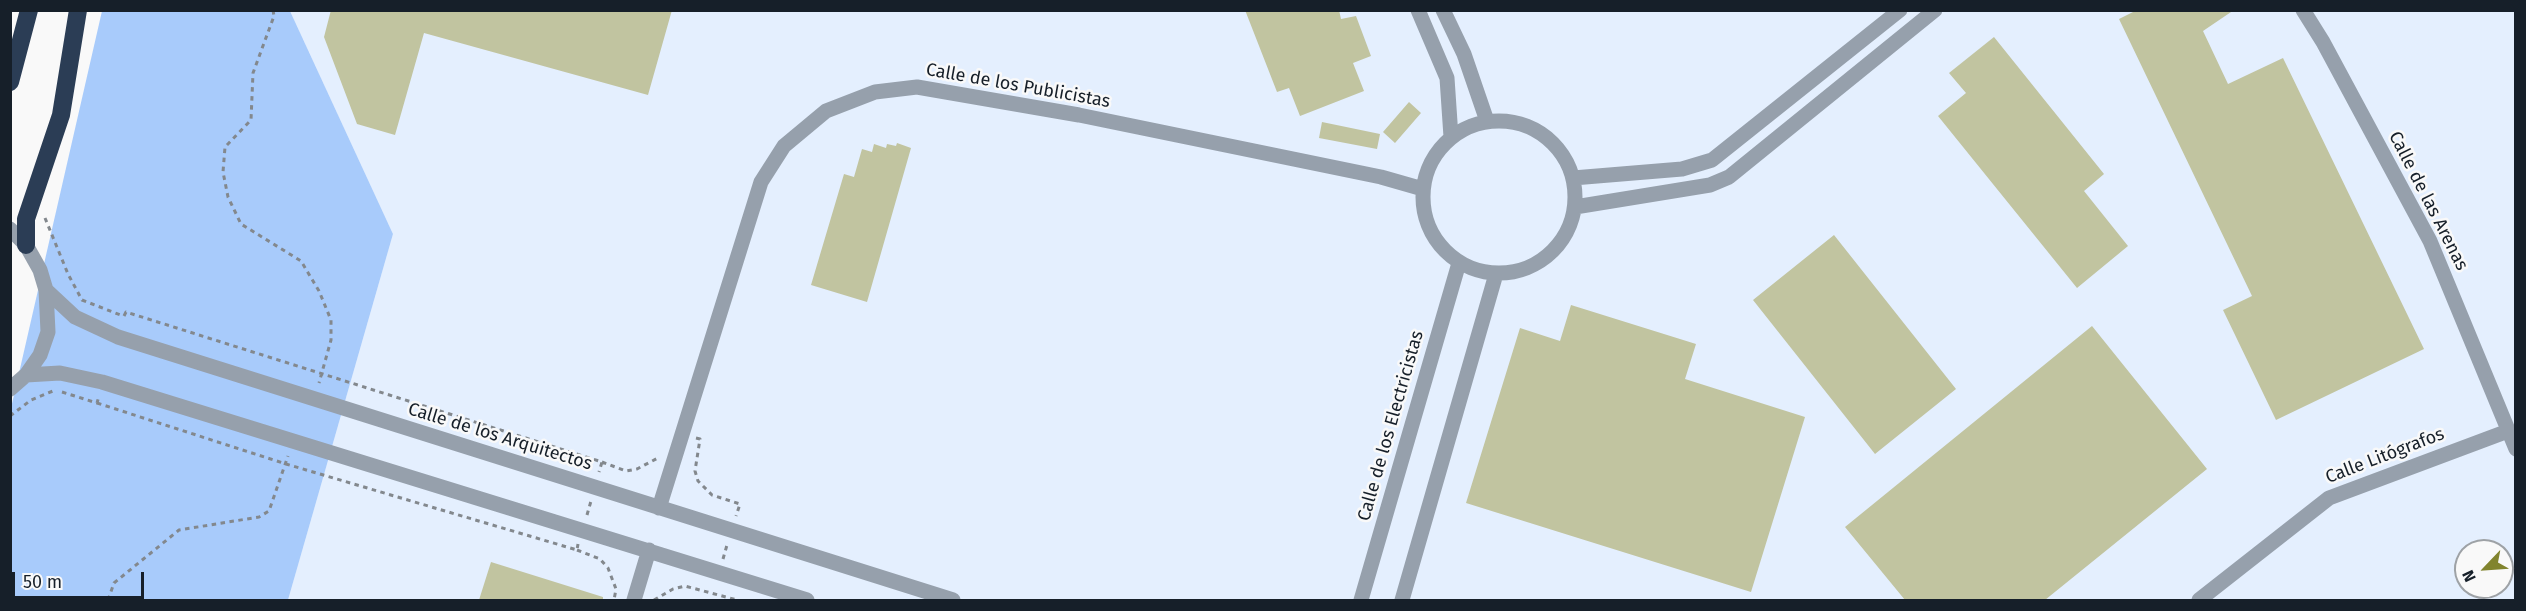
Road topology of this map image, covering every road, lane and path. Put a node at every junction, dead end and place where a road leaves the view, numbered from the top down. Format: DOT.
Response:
graph roads {
  1 [pos="29,10"];
  2 [pos="78,10"];
  3 [pos="273,10"];
  4 [pos="1418,10"];
  5 [pos="1443,10"];
  6 [pos="1900,10"];
  7 [pos="1935,10"];
  8 [pos="2303,10"];
  9 [pos="10,82"];
  10 [pos="1487,121"];
  11 [pos="1451,136"];
  12 [pos="1573,178"];
  13 [pos="1423,189"];
  14 [pos="30,202"];
  15 [pos="1575,207"];
  16 [pos="10,229"];
  17 [pos="26,245"];
  18 [pos="1459,263"];
  19 [pos="1496,274"];
  20 [pos="46,290"];
  21 [pos="124,316"];
  22 [pos="118,337"];
  23 [pos="321,374"];
  24 [pos="26,375"];
  25 [pos="102,382"];
  26 [pos="10,389"];
  27 [pos="314,399"];
  28 [pos="97,404"];
  29 [pos="10,416"];
  30 [pos="2508,431"];
  31 [pos="682,434"];
  32 [pos="292,441"];
  33 [pos="2516,450"];
  34 [pos="659,457"];
  35 [pos="602,462"];
  36 [pos="285,464"];
  37 [pos="595,487"];
  38 [pos="659,507"];
  39 [pos="583,530"];
  40 [pos="732,531"];
  41 [pos="577,550"];
  42 [pos="650,550"];
  43 [pos="718,572"];
  44 [pos="108,600"];
  45 [pos="614,600"];
  46 [pos="634,600"];
  47 [pos="654,600"];
  48 [pos="738,600"];
  49 [pos="807,600"];
  50 [pos="953,600"];
  51 [pos="1361,600"];
  52 [pos="1402,600"];
  53 [pos="2199,600"];
  1 -- 9 [label="highway"];
  2 -- 14 [label="highway"];
  3 -- 23 [label="path"];
  4 -- 11 [label="street"];
  5 -- 10 [label="street"];
  6 -- 12 [label="street"];
  7 -- 15 [label="street"];
  8 -- 30 [label="street, Calle de las Arenas"];
  10 -- 11 [label="street"];
  10 -- 12 [label="street"];
  11 -- 13 [label="street"];
  12 -- 15 [label="street"];
  13 -- 18 [label="street"];
  13 -- 31 [label="street, Calle de los Publicistas"];
  14 -- 17 [label="highway"];
  14 -- 21 [label="path"];
  15 -- 19 [label="street"];
  16 -- 17 [label="street"];
  17 -- 20 [label="street"];
  18 -- 19 [label="street"];
  18 -- 51 [label="street, Calle de los Electricistas"];
  19 -- 52 [label="street"];
  20 -- 22 [label="street, Calle de los Arquitectos"];
  20 -- 24 [label="street"];
  21 -- 22 [label="path"];
  21 -- 23 [label="path"];
  22 -- 27 [label="street, Calle de los Arquitectos"];
  23 -- 27 [label="path"];
  23 -- 35 [label="path"];
  24 -- 25 [label="street"];
  24 -- 26 [label="street"];
  25 -- 28 [label="path"];
  25 -- 32 [label="street"];
  27 -- 37 [label="street, Calle de los Arquitectos"];
  28 -- 29 [label="path"];
  28 -- 36 [label="path"];
  30 -- 33 [label="street, Calle de las Arenas"];
  30 -- 53 [label="street, Calle Litógrafos"];
  31 -- 38 [label="street, Calle de los Publicistas"];
  31 -- 40 [label="path"];
  32 -- 36 [label="path"];
  32 -- 39 [label="street"];
  34 -- 35 [label="path"];
  35 -- 37 [label="path"];
  36 -- 41 [label="path"];
  36 -- 44 [label="path"];
  37 -- 38 [label="street, Calle de los Arquitectos"];
  37 -- 39 [label="path"];
  38 -- 40 [label="street, Calle de los Arquitectos"];
  39 -- 41 [label="path"];
  39 -- 42 [label="street"];
  40 -- 43 [label="path"];
  40 -- 50 [label="street, Calle de los Arquitectos"];
  41 -- 45 [label="path"];
  42 -- 43 [label="street"];
  42 -- 46 [label="street"];
  43 -- 49 [label="street"];
  47 -- 48 [label="path"];
}
